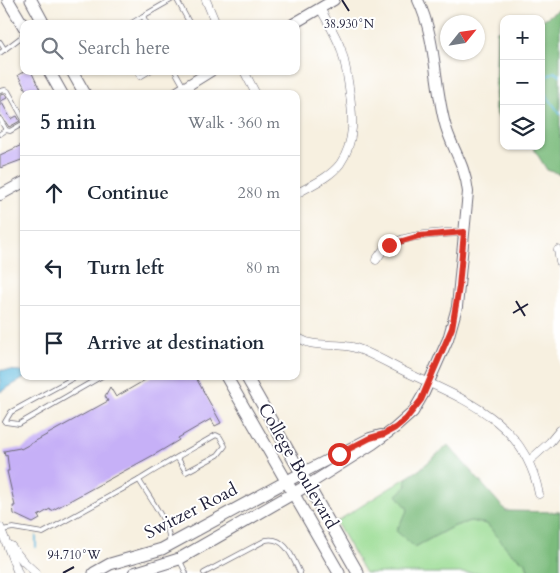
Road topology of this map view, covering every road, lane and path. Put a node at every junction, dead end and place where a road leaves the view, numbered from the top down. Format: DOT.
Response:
graph roads {
  1 [pos="8,0"];
  2 [pos="31,0"];
  3 [pos="171,0"];
  4 [pos="177,0"];
  5 [pos="206,0"];
  6 [pos="334,0"];
  7 [pos="418,0"];
  8 [pos="317,4"];
  9 [pos="143,16"];
  10 [pos="20,20"];
  11 [pos="42,20"];
  12 [pos="136,20"];
  13 [pos="145,20"];
  14 [pos="188,20"];
  15 [pos="214,20"];
  16 [pos="298,20"];
  17 [pos="20,38"];
  18 [pos="0,42"];
  19 [pos="5,50"];
  20 [pos="0,53"];
  21 [pos="51,75"];
  22 [pos="74,75"];
  23 [pos="177,75"];
  24 [pos="204,75"];
  25 [pos="246,75"];
  26 [pos="184,87"];
  27 [pos="60,90"];
  28 [pos="83,90"];
  29 [pos="180,90"];
  30 [pos="254,90"];
  31 [pos="0,91"];
  32 [pos="20,114"];
  33 [pos="0,119"];
  34 [pos="20,125"];
  35 [pos="6,130"];
  36 [pos="0,134"];
  37 [pos="20,184"];
  38 [pos="300,192"];
  39 [pos="0,195"];
  40 [pos="464,232"];
  41 [pos="558,250"];
  42 [pos="376,260"];
  43 [pos="560,262"];
  44 [pos="300,339"];
  45 [pos="70,380"];
  46 [pos="95,380"];
  47 [pos="228,380"];
  48 [pos="248,380"];
  49 [pos="92,382"];
  50 [pos="429,383"];
  51 [pos="5,422"];
  52 [pos="0,426"];
  53 [pos="560,430"];
  54 [pos="177,457"];
  55 [pos="342,458"];
  56 [pos="529,461"];
  57 [pos="302,473"];
  58 [pos="139,480"];
  59 [pos="286,481"];
  60 [pos="308,485"];
  61 [pos="293,494"];
  62 [pos="539,494"];
  63 [pos="1,528"];
  64 [pos="6,540"];
  65 [pos="168,547"];
  66 [pos="176,560"];
  67 [pos="18,573"];
  68 [pos="36,573"];
  69 [pos="94,573"];
  70 [pos="134,573"];
  71 [pos="186,573"];
  72 [pos="204,573"];
  73 [pos="300,573"];
  74 [pos="339,573"];
  75 [pos="358,573"];
  1 -- 10 [label="main road"];
  2 -- 11 [label="main road"];
  3 -- 9 [label="lane"];
  4 -- 14 [label="lane"];
  5 -- 15 [label="street"];
  6 -- 8 [label="street"];
  7 -- 40 [label="street"];
  8 -- 16 [label="street"];
  8 -- 38 [label="street"];
  9 -- 12 [label="lane"];
  9 -- 13 [label="lane"];
  17 -- 19 [label="lane"];
  18 -- 19 [label="lane"];
  19 -- 20 [label="lane"];
  21 -- 27 [label="main road"];
  22 -- 28 [label="main road"];
  23 -- 26 [label="lane"];
  24 -- 26 [label="street"];
  25 -- 30 [label="street"];
  26 -- 29 [label="street"];
  31 -- 32 [label="lane"];
  33 -- 35 [label="lane"];
  34 -- 35 [label="lane"];
  35 -- 36 [label="lane"];
  37 -- 39 [label="street"];
  40 -- 42 [label="street"];
  40 -- 50 [label="street"];
  41 -- 43 [label="street"];
  44 -- 50 [label="street"];
  45 -- 51 [label="lane"];
  46 -- 49 [label="lane"];
  47 -- 59 [label="main road, College Boulevard"];
  48 -- 57 [label="main road, College Boulevard"];
  49 -- 51 [label="lane"];
  50 -- 55 [label="street"];
  50 -- 56 [label="street"];
  51 -- 52 [label="lane"];
  53 -- 56 [label="street"];
  54 -- 54 [label="lane"];
  54 -- 58 [label="lane"];
  55 -- 57 [label="street"];
  55 -- 60 [label="street"];
  56 -- 62 [label="street"];
  57 -- 59 [label="main road, Switzer Road"];
  57 -- 60 [label="main road, College Boulevard"];
  58 -- 63 [label="lane"];
  58 -- 65 [label="lane"];
  59 -- 61 [label="main road, College Boulevard"];
  59 -- 65 [label="main road, Switzer Road"];
  60 -- 61 [label="main road, Switzer Road"];
  60 -- 75 [label="main road, College Boulevard"];
  61 -- 66 [label="main road, Switzer Road"];
  61 -- 74 [label="main road, College Boulevard"];
  63 -- 64 [label="street"];
  64 -- 67 [label="street"];
  64 -- 68 [label="street"];
  65 -- 66 [label="main road"];
  65 -- 69 [label="main road, Switzer Road"];
  66 -- 70 [label="main road, Switzer Road"];
  66 -- 71 [label="lane"];
  72 -- 73 [label="lane"];
}
